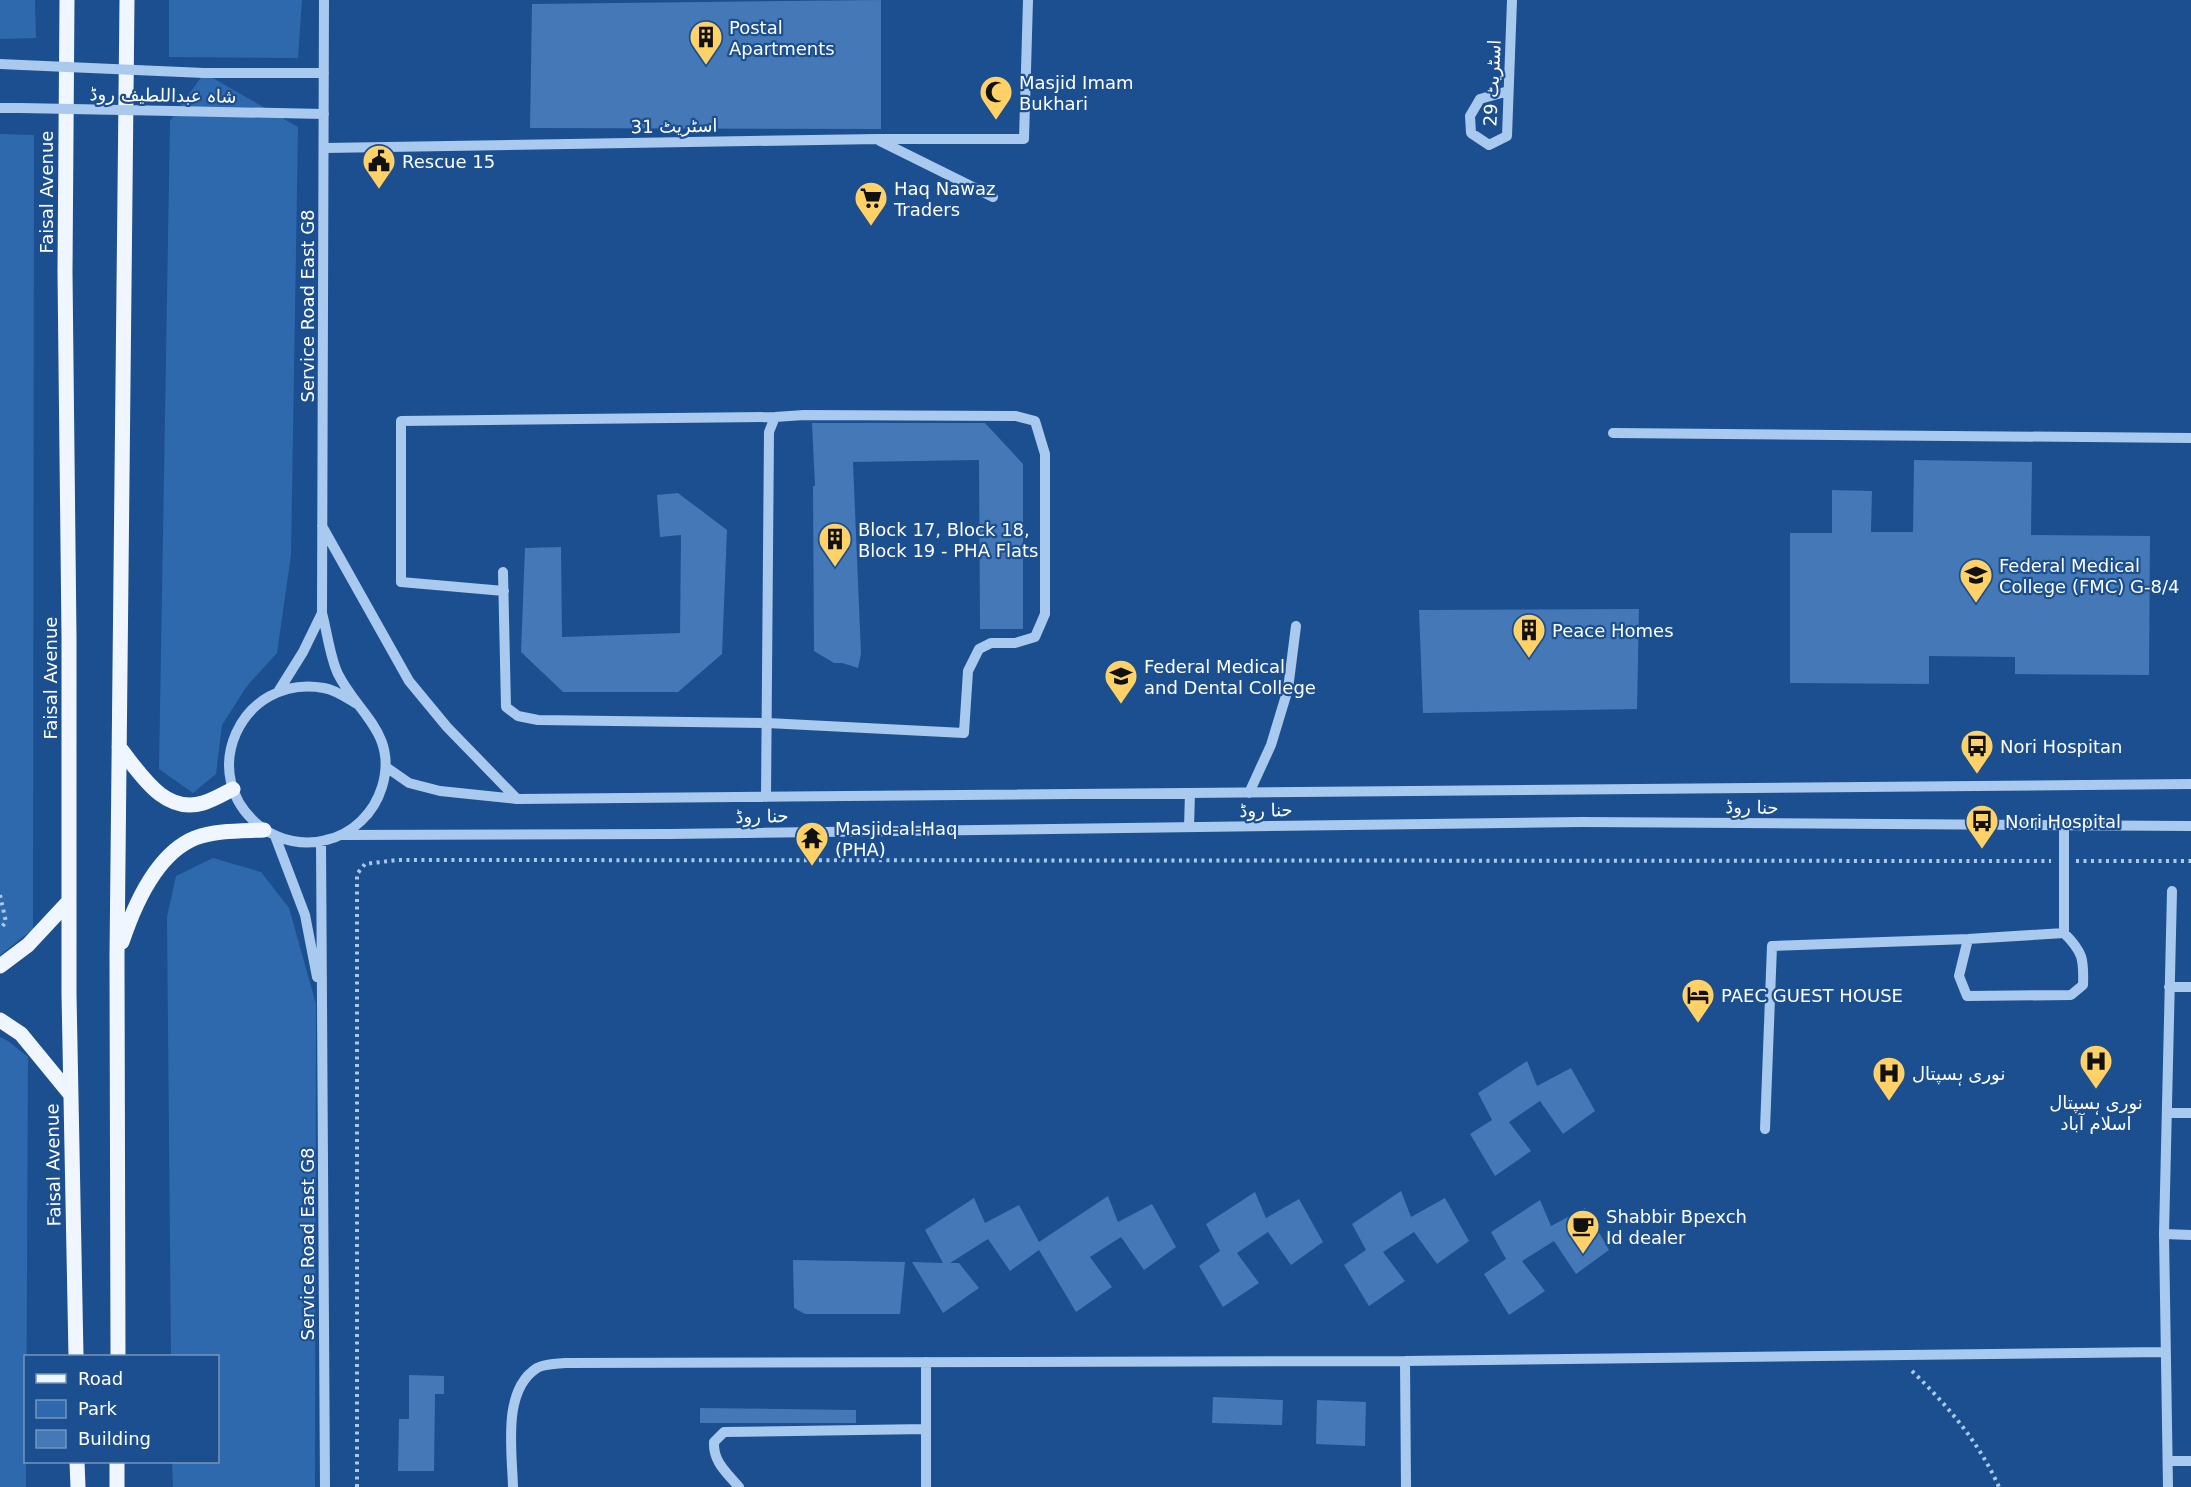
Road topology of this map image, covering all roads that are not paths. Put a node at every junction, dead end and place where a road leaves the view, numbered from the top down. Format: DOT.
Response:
graph roads {
  1 [pos="67,0"];
  2 [pos="127,0"];
  3 [pos="324,0"];
  4 [pos="1028,0"];
  5 [pos="1512,0"];
  6 [pos="0,64"];
  7 [pos="324,73"];
  8 [pos="1505,92"];
  9 [pos="0,108"];
  10 [pos="324,114"];
  11 [pos="877,139"];
  12 [pos="325,148"];
  13 [pos="993,197"];
  14 [pos="775,417"];
  15 [pos="1613,433"];
  16 [pos="2191,438"];
  17 [pos="322,526"];
  18 [pos="503,572"];
  19 [pos="504,591"];
  20 [pos="322,613"];
  21 [pos="1296,626"];
  22 [pos="278,692"];
  23 [pos="357,704"];
  24 [pos="767,723"];
  25 [pos="119,747"];
  26 [pos="386,767"];
  27 [pos="2191,784"];
  28 [pos="233,789"];
  29 [pos="1190,793"];
  30 [pos="1249,793"];
  31 [pos="766,797"];
  32 [pos="517,800"];
  33 [pos="2191,826"];
  34 [pos="1189,827"];
  35 [pos="2064,827"];
  36 [pos="270,833"];
  37 [pos="341,836"];
  38 [pos="321,842"];
  39 [pos="2172,891"];
  40 [pos="69,901"];
  41 [pos="2064,933"];
  42 [pos="1968,939"];
  43 [pos="117,957"];
  44 [pos="0,966"];
  45 [pos="2169,987"];
  46 [pos="2191,987"];
  47 [pos="321,1001"];
  48 [pos="0,1020"];
  49 [pos="71,1095"];
  50 [pos="2168,1113"];
  51 [pos="2191,1113"];
  52 [pos="1766,1129"];
  53 [pos="2164,1234"];
  54 [pos="2191,1235"];
  55 [pos="2165,1352"];
  56 [pos="76,1355"];
  57 [pos="118,1355"];
  58 [pos="1405,1361"];
  59 [pos="926,1362"];
  60 [pos="926,1429"];
  61 [pos="2168,1461"];
  62 [pos="2191,1461"];
  63 [pos="77,1463"];
  64 [pos="117,1463"];
  65 [pos="78,1487"];
  66 [pos="117,1487"];
  67 [pos="325,1487"];
  68 [pos="513,1487"];
  69 [pos="739,1487"];
  70 [pos="926,1487"];
  71 [pos="1406,1487"];
  72 [pos="2168,1487"];
  1 -- 40 [label="main road, Faisal Avenue"];
  2 -- 25 [label="main road"];
  3 -- 7 [label="street, Service Road East G8"];
  4 -- 11 [label="street, اسٹریٹ 31"];
  5 -- 8 [label="street, اسٹریٹ 29"];
  6 -- 7 [label="street, شاہ عبداللطیف روڈ, bridge"];
  7 -- 10 [label="street, Service Road East G8"];
  9 -- 10 [label="street, شاہ عبداللطیف روڈ, bridge"];
  10 -- 12 [label="street, Service Road East G8"];
  11 -- 12 [label="street, اسٹریٹ 31"];
  11 -- 13 [label="street"];
  12 -- 17 [label="street, Service Road East G8"];
  14 -- 19 [label="street"];
  14 -- 24 [label="street"];
  14 -- 24 [label="street"];
  15 -- 16 [label="street"];
  17 -- 20 [label="street, Service Road East G8"];
  17 -- 32 [label="street"];
  18 -- 19 [label="street"];
  19 -- 24 [label="street"];
  20 -- 22 [label="street"];
  20 -- 23 [label="street"];
  21 -- 30 [label="street"];
  22 -- 23 [label="street"];
  22 -- 28 [label="street"];
  23 -- 26 [label="street"];
  24 -- 31 [label="street"];
  25 -- 28 [label="main road"];
  25 -- 43 [label="main road"];
  26 -- 32 [label="street, حنا روڈ"];
  26 -- 37 [label="street"];
  27 -- 30 [label="street, حنا روڈ"];
  28 -- 36 [label="street"];
  29 -- 30 [label="street, حنا روڈ"];
  29 -- 31 [label="street, حنا روڈ"];
  29 -- 34 [label="street"];
  31 -- 32 [label="street, حنا روڈ"];
  33 -- 35 [label="street, حنا روڈ"];
  34 -- 35 [label="street, حنا روڈ"];
  34 -- 37 [label="street, حنا روڈ"];
  35 -- 41 [label="street"];
  36 -- 38 [label="street"];
  36 -- 43 [label="main road"];
  36 -- 47 [label="street, Service Road East G8"];
  37 -- 38 [label="street"];
  38 -- 47 [label="street, Service Road East G8"];
  39 -- 45 [label="street"];
  40 -- 44 [label="main road"];
  40 -- 49 [label="main road, Faisal Avenue"];
  41 -- 42 [label="street"];
  41 -- 42 [label="street"];
  42 -- 52 [label="street"];
  43 -- 57 [label="main road"];
  45 -- 46 [label="street"];
  45 -- 50 [label="street"];
  47 -- 67 [label="street, Service Road East G8"];
  48 -- 49 [label="main road"];
  49 -- 56 [label="main road, Faisal Avenue"];
  50 -- 51 [label="street"];
  50 -- 53 [label="street"];
  53 -- 54 [label="street"];
  53 -- 55 [label="street"];
  55 -- 58 [label="street"];
  55 -- 61 [label="street"];
  58 -- 59 [label="street"];
  58 -- 71 [label="street"];
  59 -- 60 [label="street"];
  59 -- 68 [label="street"];
  60 -- 69 [label="street"];
  60 -- 70 [label="street"];
  61 -- 62 [label="street"];
  61 -- 72 [label="street"];
  63 -- 65 [label="main road"];
  64 -- 66 [label="main road"];
}
